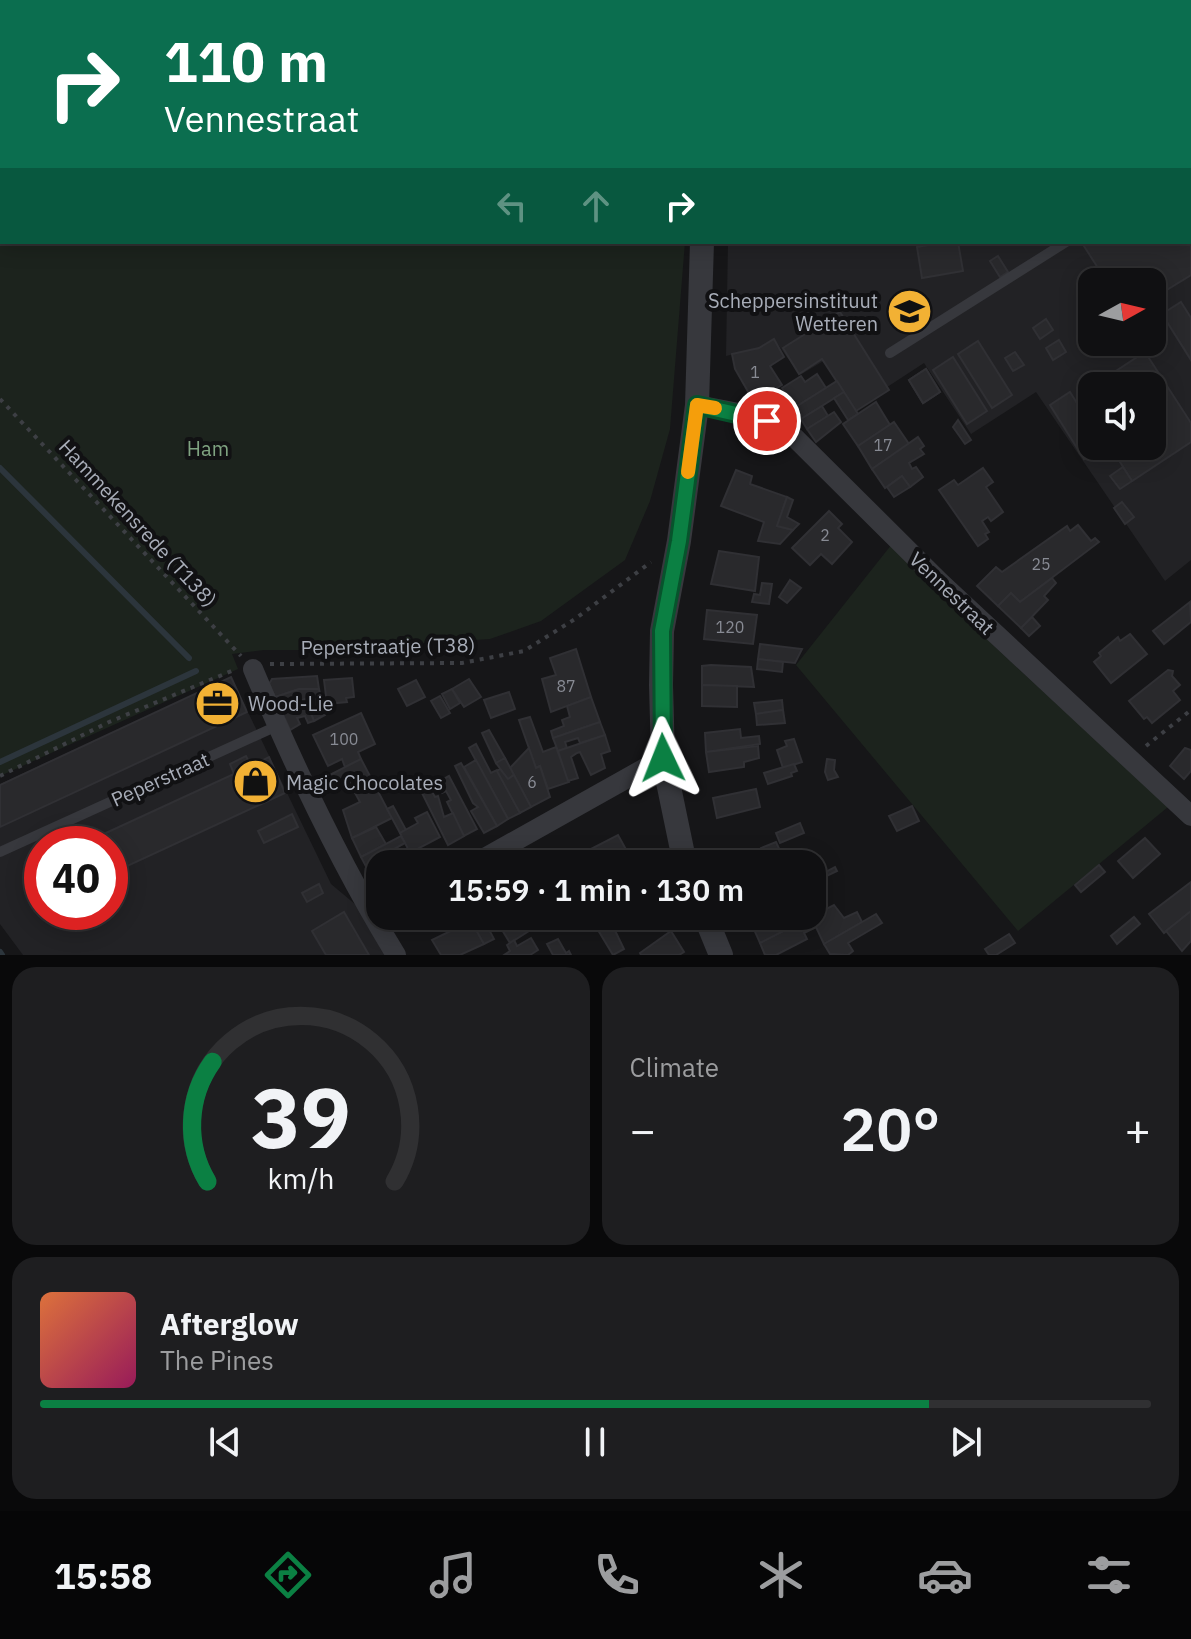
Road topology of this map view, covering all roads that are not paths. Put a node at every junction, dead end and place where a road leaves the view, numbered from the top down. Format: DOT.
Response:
graph roads {
  1 [pos="702,244"];
  2 [pos="1063,244"];
  3 [pos="890,353"];
  4 [pos="697,405"];
  5 [pos="253,669"];
  6 [pos="277,726"];
  7 [pos="663,758"];
  8 [pos="1191,816"];
  9 [pos="499,850"];
  10 [pos="682,850"];
  11 [pos="0,852"];
  12 [pos="366,895"];
  13 [pos="384,930"];
  14 [pos="711,930"];
  15 [pos="396,955"];
  16 [pos="721,955"];
  1 -- 4 [label="street"];
  2 -- 3 [label="lane"];
  4 -- 7 [label="street"];
  4 -- 8 [label="street, Vennestraat"];
  5 -- 6 [label="street"];
  6 -- 11 [label="lane, Peperstraat"];
  6 -- 12 [label="street"];
  7 -- 9 [label="street"];
  7 -- 10 [label="street"];
  13 -- 15 [label="street"];
  14 -- 16 [label="street"];
}
